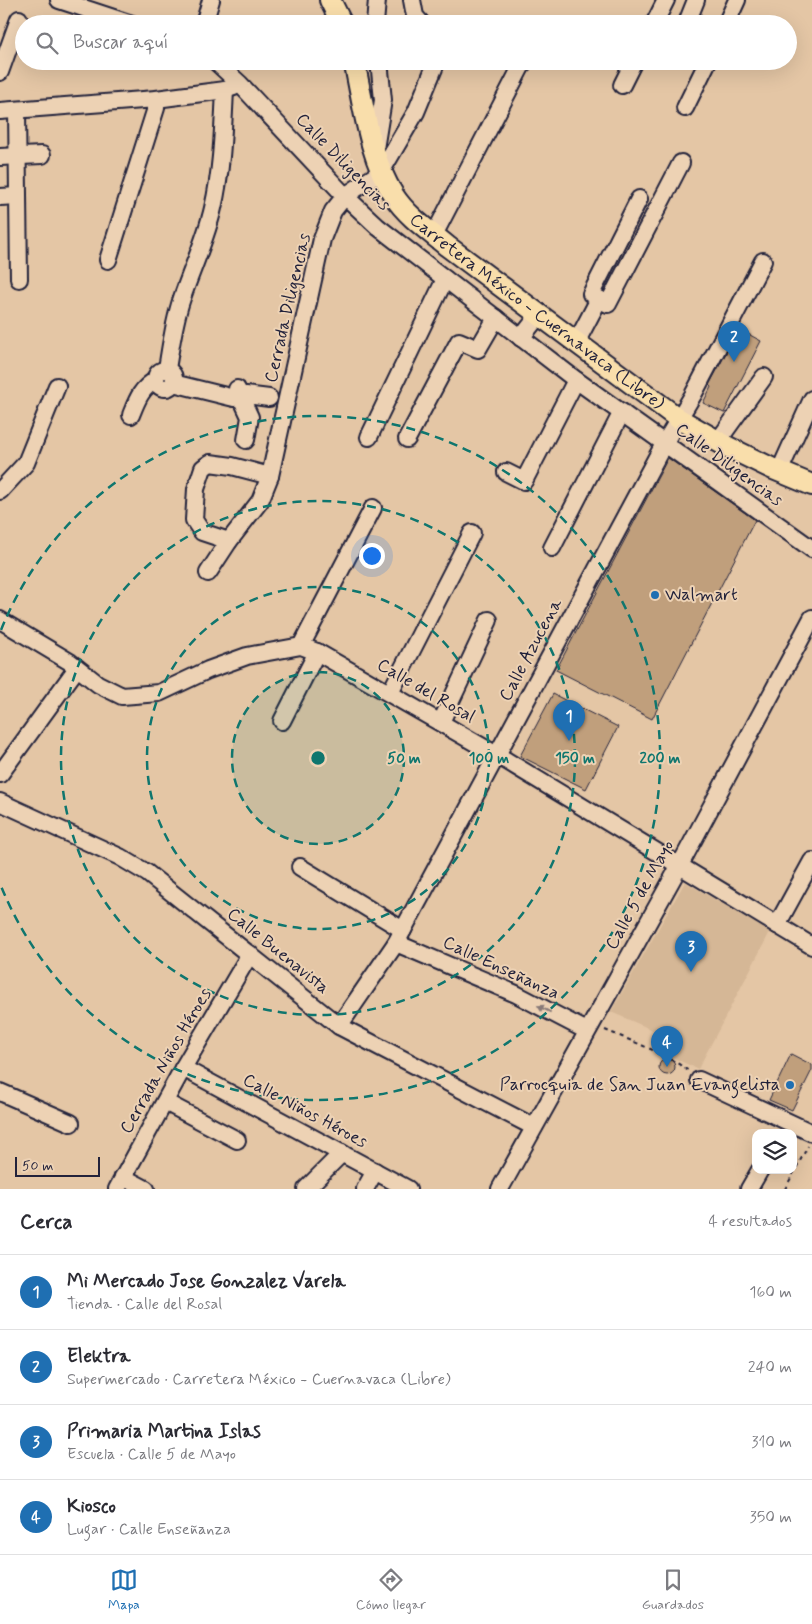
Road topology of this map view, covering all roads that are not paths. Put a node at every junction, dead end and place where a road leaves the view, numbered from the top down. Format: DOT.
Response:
graph roads {
  1 [pos="58,0"];
  2 [pos="212,0"];
  3 [pos="330,0"];
  4 [pos="377,0"];
  5 [pos="412,0"];
  6 [pos="666,0"];
  7 [pos="696,0"];
  8 [pos="737,0"];
  9 [pos="104,15"];
  10 [pos="207,15"];
  11 [pos="338,15"];
  12 [pos="376,15"];
  13 [pos="415,15"];
  14 [pos="658,15"];
  15 [pos="690,15"];
  16 [pos="730,15"];
  17 [pos="15,30"];
  18 [pos="221,70"];
  19 [pos="356,70"];
  20 [pos="380,70"];
  21 [pos="433,70"];
  22 [pos="519,70"];
  23 [pos="630,70"];
  24 [pos="704,70"];
  25 [pos="0,72"];
  26 [pos="622,85"];
  27 [pos="233,87"];
  28 [pos="156,99"];
  29 [pos="685,108"];
  30 [pos="17,110"];
  31 [pos="0,111"];
  32 [pos="17,155"];
  33 [pos="42,155"];
  34 [pos="0,156"];
  35 [pos="681,162"];
  36 [pos="378,163"];
  37 [pos="18,196"];
  38 [pos="345,196"];
  39 [pos="0,197"];
  40 [pos="638,199"];
  41 [pos="434,236"];
  42 [pos="108,260"];
  43 [pos="763,261"];
  44 [pos="19,279"];
  45 [pos="445,280"];
  46 [pos="599,299"];
  47 [pos="539,315"];
  48 [pos="496,318"];
  49 [pos="522,338"];
  50 [pos="576,343"];
  51 [pos="764,376"];
  52 [pos="168,377"];
  53 [pos="576,380"];
  54 [pos="57,386"];
  55 [pos="241,393"];
  56 [pos="269,398"];
  57 [pos="812,399"];
  58 [pos="622,412"];
  59 [pos="131,415"];
  60 [pos="679,419"];
  61 [pos="369,437"];
  62 [pos="407,439"];
  63 [pos="246,440"];
  64 [pos="718,441"];
  65 [pos="665,442"];
  66 [pos="506,472"];
  67 [pos="779,472"];
  68 [pos="270,476"];
  69 [pos="812,485"];
  70 [pos="0,491"];
  71 [pos="373,508"];
  72 [pos="472,533"];
  73 [pos="229,541"];
  74 [pos="552,548"];
  75 [pos="812,549"];
  76 [pos="208,573"];
  77 [pos="812,618"];
  78 [pos="0,620"];
  79 [pos="489,620"];
  80 [pos="301,646"];
  81 [pos="318,652"];
  82 [pos="77,668"];
  83 [pos="390,693"];
  84 [pos="282,721"];
  85 [pos="441,722"];
  86 [pos="497,756"];
  87 [pos="2,767"];
  88 [pos="0,802"];
  89 [pos="812,861"];
  90 [pos="680,865"];
  91 [pos="300,867"];
  92 [pos="777,925"];
  93 [pos="400,936"];
  94 [pos="812,946"];
  95 [pos="250,954"];
  96 [pos="339,1026"];
  97 [pos="589,1028"];
  98 [pos="183,1068"];
  99 [pos="699,1080"];
  100 [pos="0,1092"];
  101 [pos="164,1102"];
  102 [pos="71,1123"];
  103 [pos="534,1127"];
  104 [pos="785,1127"];
  105 [pos="811,1138"];
  106 [pos="237,1140"];
  107 [pos="342,1153"];
  108 [pos="375,1171"];
  109 [pos="758,1174"];
  110 [pos="120,1183"];
  111 [pos="146,1189"];
  112 [pos="306,1189"];
  113 [pos="364,1189"];
  114 [pos="408,1189"];
  115 [pos="500,1189"];
  116 [pos="749,1189"];
  1 -- 9 [label="street"];
  2 -- 10 [label="street"];
  3 -- 11 [label="main road"];
  4 -- 12 [label="street"];
  5 -- 13 [label="street"];
  6 -- 14 [label="street"];
  7 -- 15 [label="street"];
  8 -- 16 [label="street"];
  17 -- 25 [label="street"];
  18 -- 27 [label="street, Calle Diligencias"];
  19 -- 36 [label="main road, Carretera México - Cuernavaca (Libre)"];
  20 -- 36 [label="street"];
  21 -- 36 [label="street"];
  22 -- 41 [label="street"];
  23 -- 26 [label="street"];
  24 -- 29 [label="street"];
  27 -- 28 [label="street"];
  27 -- 38 [label="street, Calle Diligencias"];
  27 -- 52 [label="street"];
  28 -- 30 [label="street"];
  28 -- 42 [label="street"];
  30 -- 31 [label="street"];
  30 -- 32 [label="street"];
  32 -- 33 [label="street"];
  32 -- 34 [label="street"];
  32 -- 37 [label="street"];
  35 -- 46 [label="street"];
  36 -- 38 [label="street, Cerrada Diligencias"];
  36 -- 41 [label="main road, Carretera México - Cuernavaca (Libre)"];
  37 -- 39 [label="street"];
  37 -- 44 [label="street"];
  38 -- 45 [label="street, Calle Diligencias"];
  38 -- 68 [label="street, Cerrada Diligencias"];
  40 -- 46 [label="street"];
  41 -- 47 [label="main road, Carretera México - Cuernavaca (Libre)"];
  43 -- 60 [label="street, Calle Azucena"];
  45 -- 48 [label="street, Calle Diligencias"];
  45 -- 61 [label="street"];
  46 -- 50 [label="street"];
  47 -- 49 [label="street"];
  47 -- 50 [label="main road, Carretera México - Cuernavaca (Libre)"];
  48 -- 49 [label="street, Calle Diligencias"];
  48 -- 62 [label="street"];
  49 -- 53 [label="street, Calle Diligencias"];
  50 -- 60 [label="main road, Carretera México - Cuernavaca (Libre)"];
  51 -- 64 [label="street"];
  52 -- 55 [label="street"];
  52 -- 59 [label="street"];
  53 -- 58 [label="street, Calle Diligencias"];
  53 -- 66 [label="street"];
  54 -- 70 [label="street"];
  55 -- 56 [label="street"];
  55 -- 63 [label="street"];
  57 -- 67 [label="street"];
  58 -- 65 [label="street, Calle Diligencias"];
  58 -- 74 [label="street"];
  60 -- 64 [label="main road, Carretera México - Cuernavaca (Libre)"];
  60 -- 65 [label="street, Calle Azucena"];
  64 -- 67 [label="main road, Carretera México - Cuernavaca (Libre)"];
  65 -- 75 [label="street, Calle Diligencias"];
  65 -- 86 [label="street, Calle Azucena"];
  67 -- 69 [label="main road, Carretera México - Cuernavaca (Libre)"];
  68 -- 73 [label="street, Cerrada Diligencias"];
  68 -- 73 [label="street"];
  71 -- 80 [label="street"];
  72 -- 83 [label="street"];
  73 -- 76 [label="street, Cerrada Diligencias"];
  77 -- 90 [label="street, Calle 5 de Mayo"];
  78 -- 82 [label="street, Calle del Rosal"];
  79 -- 85 [label="street"];
  80 -- 81 [label="street, Calle del Rosal"];
  80 -- 82 [label="street, Calle del Rosal"];
  81 -- 83 [label="street, Calle del Rosal"];
  81 -- 84 [label="street"];
  82 -- 87 [label="street"];
  83 -- 85 [label="street, Calle del Rosal"];
  85 -- 86 [label="street, Calle del Rosal"];
  86 -- 90 [label="street, Calle del Rosal"];
  86 -- 93 [label="street, Calle Azucena"];
  88 -- 95 [label="street, Calle Buenavista"];
  89 -- 92 [label="street"];
  90 -- 92 [label="street, Calle del Rosal"];
  90 -- 97 [label="street, Calle 5 de Mayo"];
  91 -- 93 [label="street, Calle Enseñanza"];
  92 -- 94 [label="street, Calle del Rosal"];
  93 -- 96 [label="street, Calle Azucena"];
  97 -- 93 [label="street, Calle Enseñanza, one-way"];
  95 -- 96 [label="street, Calle Buenavista"];
  95 -- 98 [label="street, Cerrada Niños Héroes"];
  96 -- 103 [label="street, Calle Buenavista"];
  97 -- 103 [label="street, Calle 5 de Mayo"];
  98 -- 101 [label="street, Cerrada Niños Héroes"];
  98 -- 107 [label="street, Calle Niños Héroes"];
  99 -- 104 [label="street"];
  100 -- 102 [label="street"];
  101 -- 106 [label="street"];
  101 -- 110 [label="street, Cerrada Niños Héroes"];
  103 -- 115 [label="street, Calle 5 de Mayo"];
  104 -- 105 [label="street"];
  107 -- 108 [label="street, Calle Niños Héroes"];
  107 -- 112 [label="street"];
  108 -- 113 [label="street"];
  108 -- 114 [label="street, Calle Niños Héroes"];
  109 -- 116 [label="street"];
  110 -- 111 [label="street"];
}
